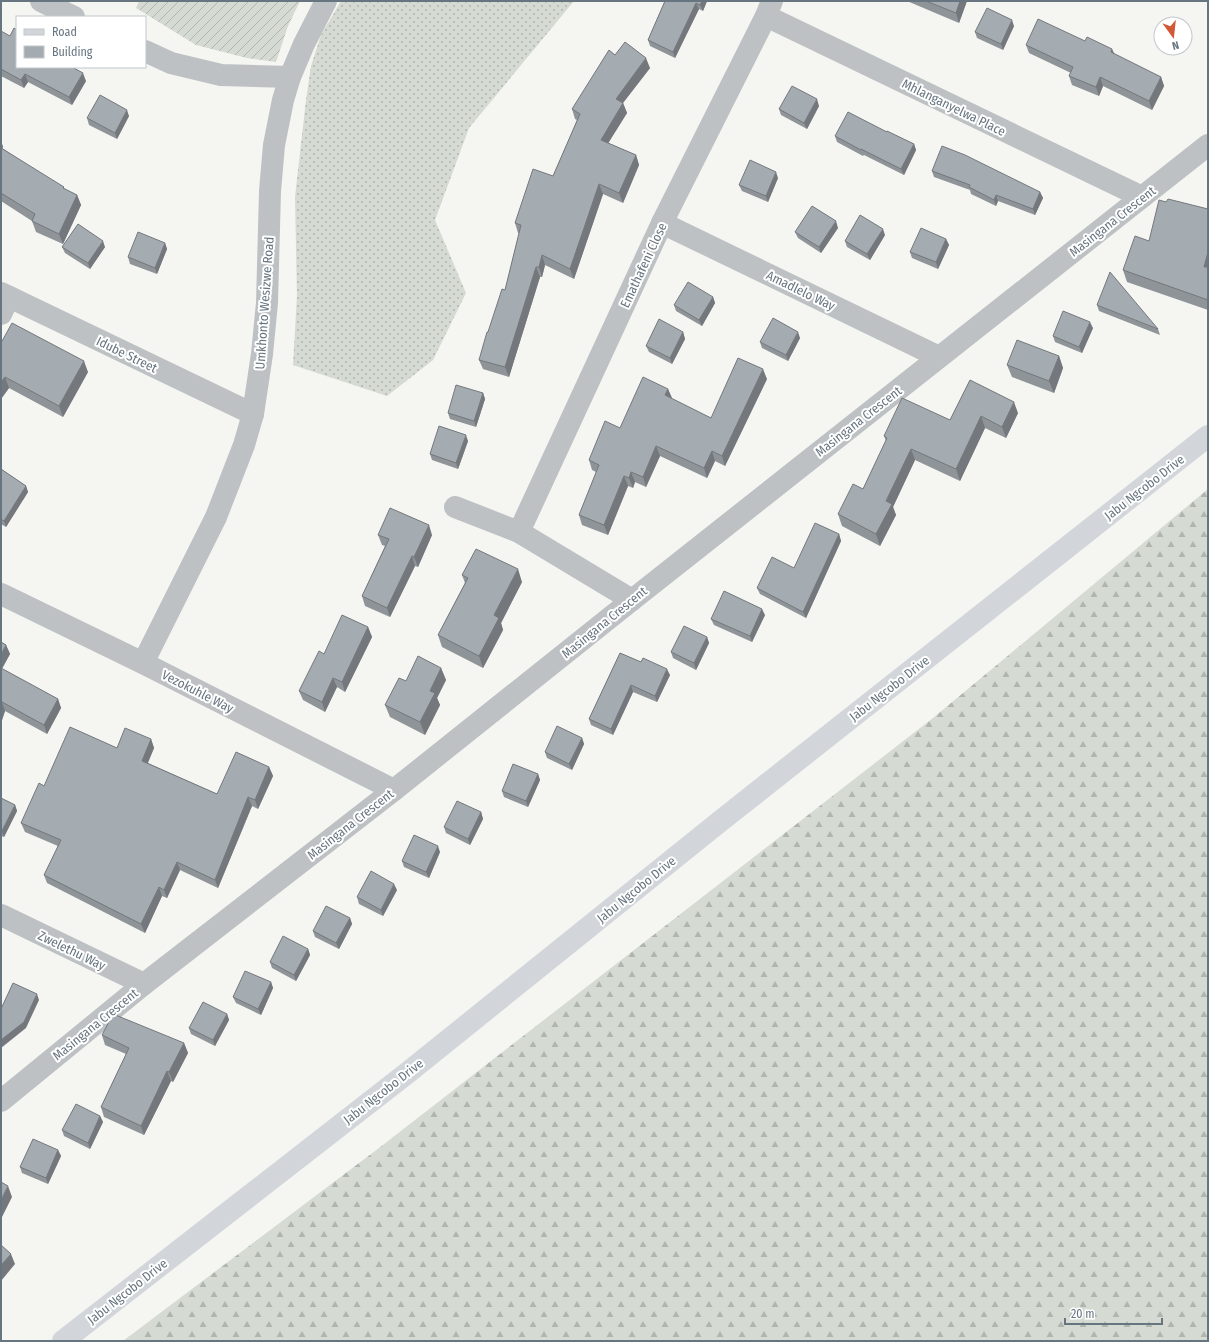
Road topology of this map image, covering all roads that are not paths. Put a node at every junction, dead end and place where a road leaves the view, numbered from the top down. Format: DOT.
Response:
graph roads {
  1 [pos="41,1"];
  2 [pos="326,1"];
  3 [pos="769,9"];
  4 [pos="72,16"];
  5 [pos="146,51"];
  6 [pos="290,77"];
  7 [pos="1208,145"];
  8 [pos="1142,197"];
  9 [pos="662,224"];
  10 [pos="4,301"];
  11 [pos="939,357"];
  12 [pos="253,414"];
  13 [pos="1208,436"];
  14 [pos="455,507"];
  15 [pos="519,532"];
  16 [pos="1,594"];
  17 [pos="632,600"];
  18 [pos="144,664"];
  19 [pos="394,790"];
  20 [pos="1,915"];
  21 [pos="144,984"];
  22 [pos="1,1101"];
  23 [pos="63,1341"];
  1 -- 4 [label="street"];
  2 -- 6 [label="street, Umkhonto Wesizwe Road"];
  3 -- 8 [label="street, Mhlanganyelwa Place"];
  3 -- 9 [label="street, Emathafeni Close"];
  5 -- 6 [label="street"];
  6 -- 12 [label="street, Umkhonto Wesizwe Road"];
  7 -- 8 [label="street, Masingana Crescent"];
  8 -- 11 [label="street, Masingana Crescent"];
  9 -- 11 [label="street, Amadlelo Way"];
  9 -- 15 [label="street, Emathafeni Close"];
  10 -- 12 [label="street, Idube Street"];
  11 -- 17 [label="street, Masingana Crescent"];
  12 -- 18 [label="street, Umkhonto Wesizwe Road"];
  13 -- 23 [label="main road, Jabu Ngcobo Drive"];
  14 -- 15 [label="street"];
  15 -- 17 [label="street"];
  16 -- 18 [label="street, Vezokuhle Way"];
  17 -- 19 [label="street, Masingana Crescent"];
  18 -- 19 [label="street, Vezokuhle Way"];
  19 -- 21 [label="street, Masingana Crescent"];
  20 -- 21 [label="street, Zwelethu Way"];
  21 -- 22 [label="street, Masingana Crescent"];
}
